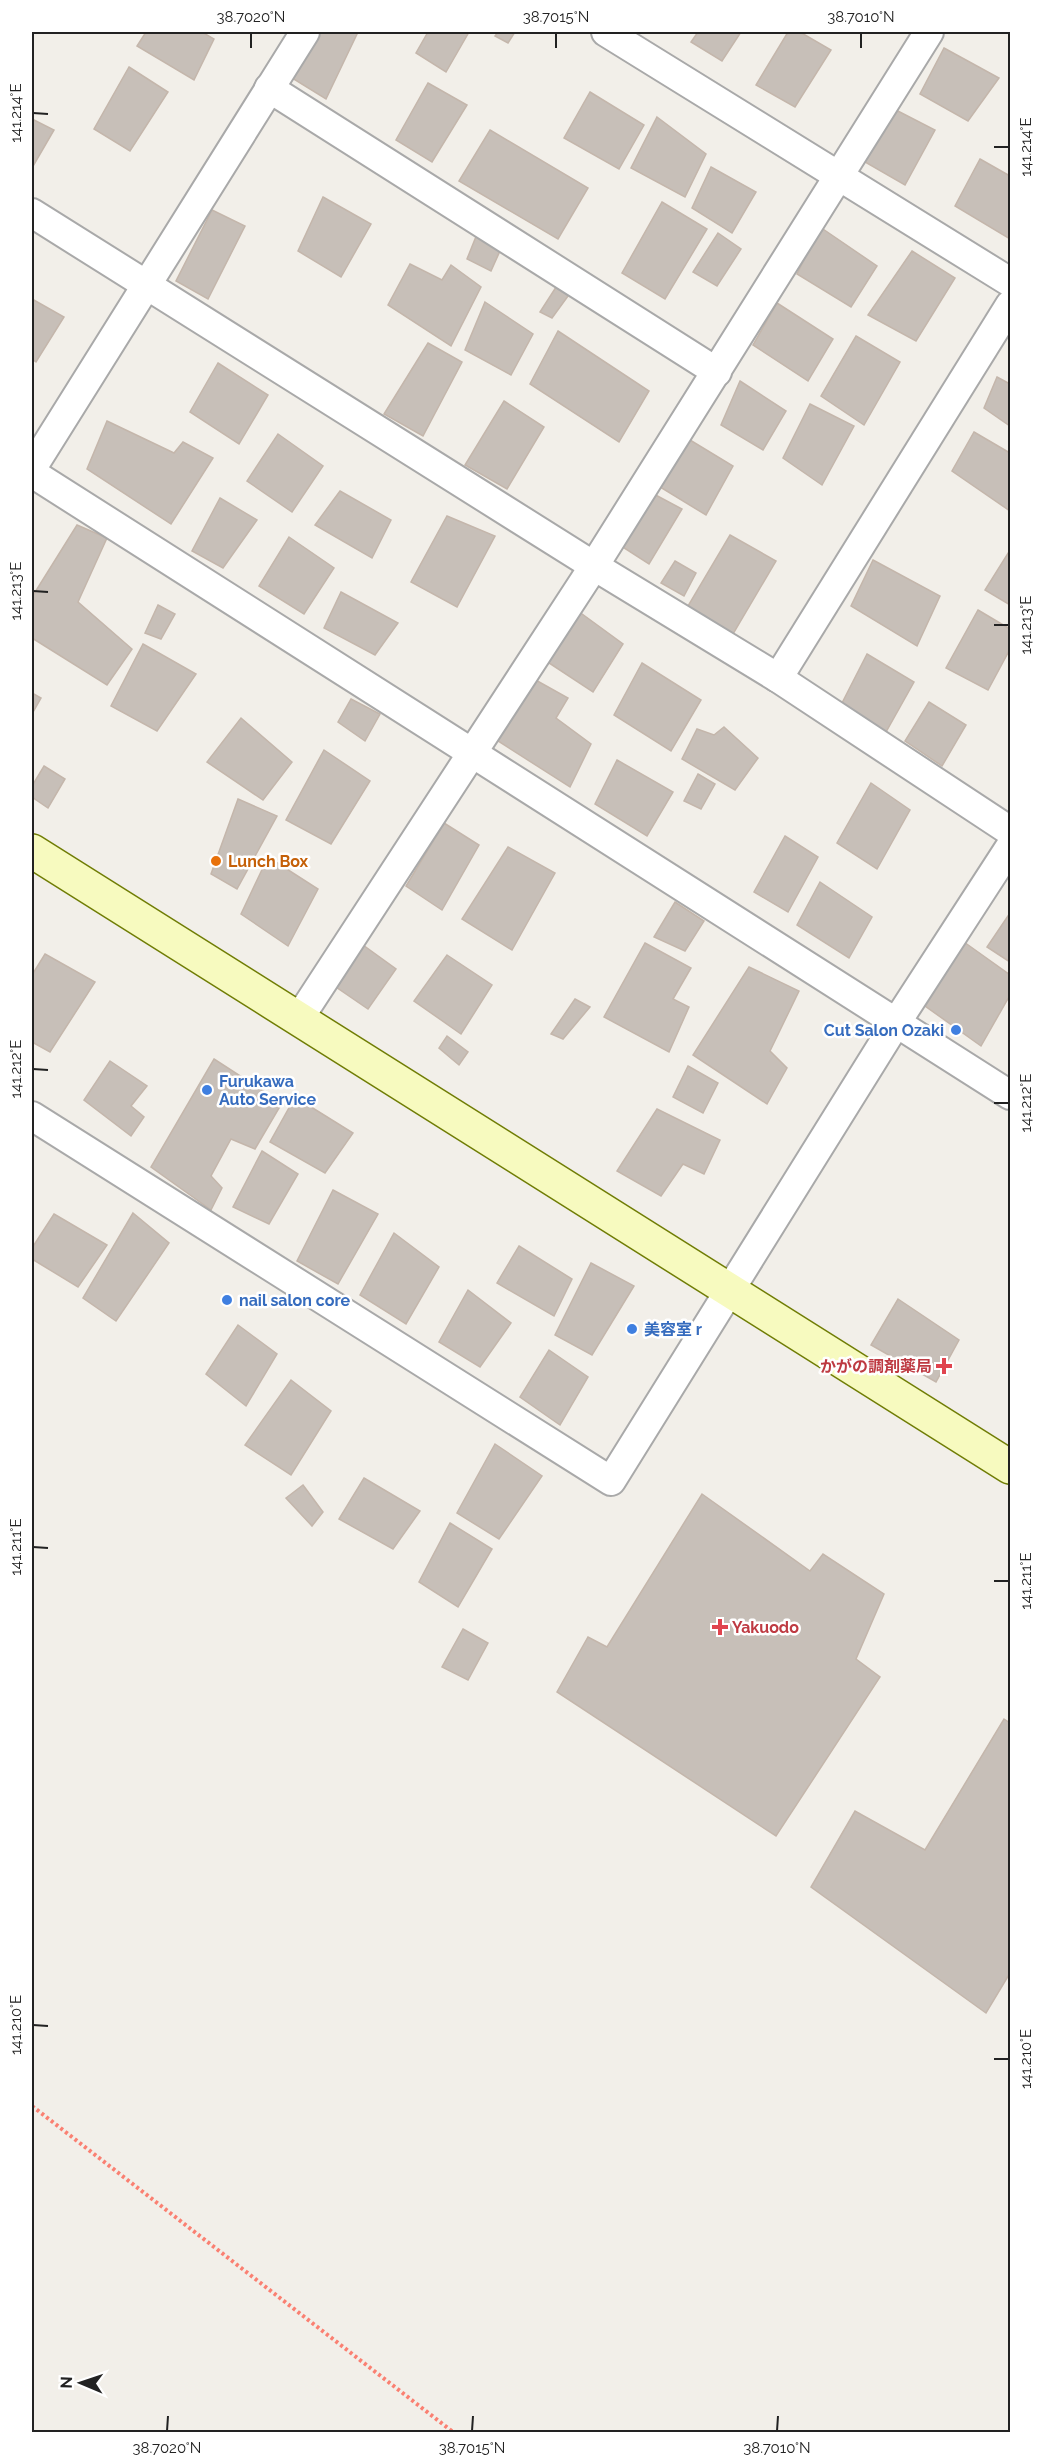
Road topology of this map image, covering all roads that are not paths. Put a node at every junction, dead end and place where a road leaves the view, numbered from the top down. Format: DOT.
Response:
graph roads {
  1 [pos="305,32"];
  2 [pos="606,32"];
  3 [pos="929,32"];
  4 [pos="269,87"];
  5 [pos="840,176"];
  6 [pos="32,213"];
  7 [pos="1011,282"];
  8 [pos="145,286"];
  9 [pos="1011,305"];
  10 [pos="717,372"];
  11 [pos="32,468"];
  12 [pos="32,473"];
  13 [pos="594,566"];
  14 [pos="778,678"];
  15 [pos="473,752"];
  16 [pos="1011,831"];
  17 [pos="1011,847"];
  18 [pos="32,850"];
  19 [pos="298,1020"];
  20 [pos="896,1023"];
  21 [pos="1011,1095"];
  22 [pos="32,1116"];
  23 [pos="731,1290"];
  24 [pos="1011,1467"];
  1 -- 4 [label="street"];
  2 -- 5 [label="street"];
  3 -- 5 [label="street"];
  4 -- 8 [label="street"];
  4 -- 10 [label="street"];
  5 -- 7 [label="street"];
  5 -- 10 [label="street"];
  6 -- 8 [label="street"];
  8 -- 11 [label="street"];
  8 -- 13 [label="street"];
  9 -- 14 [label="street"];
  10 -- 13 [label="street"];
  12 -- 15 [label="street"];
  13 -- 14 [label="street"];
  13 -- 15 [label="street"];
  14 -- 16 [label="street"];
  15 -- 19 [label="street"];
  15 -- 20 [label="street"];
  17 -- 20 [label="street"];
  18 -- 19 [label="street"];
  19 -- 23 [label="street"];
  20 -- 21 [label="street"];
  20 -- 23 [label="street"];
  22 -- 23 [label="street"];
  23 -- 24 [label="street"];
}
